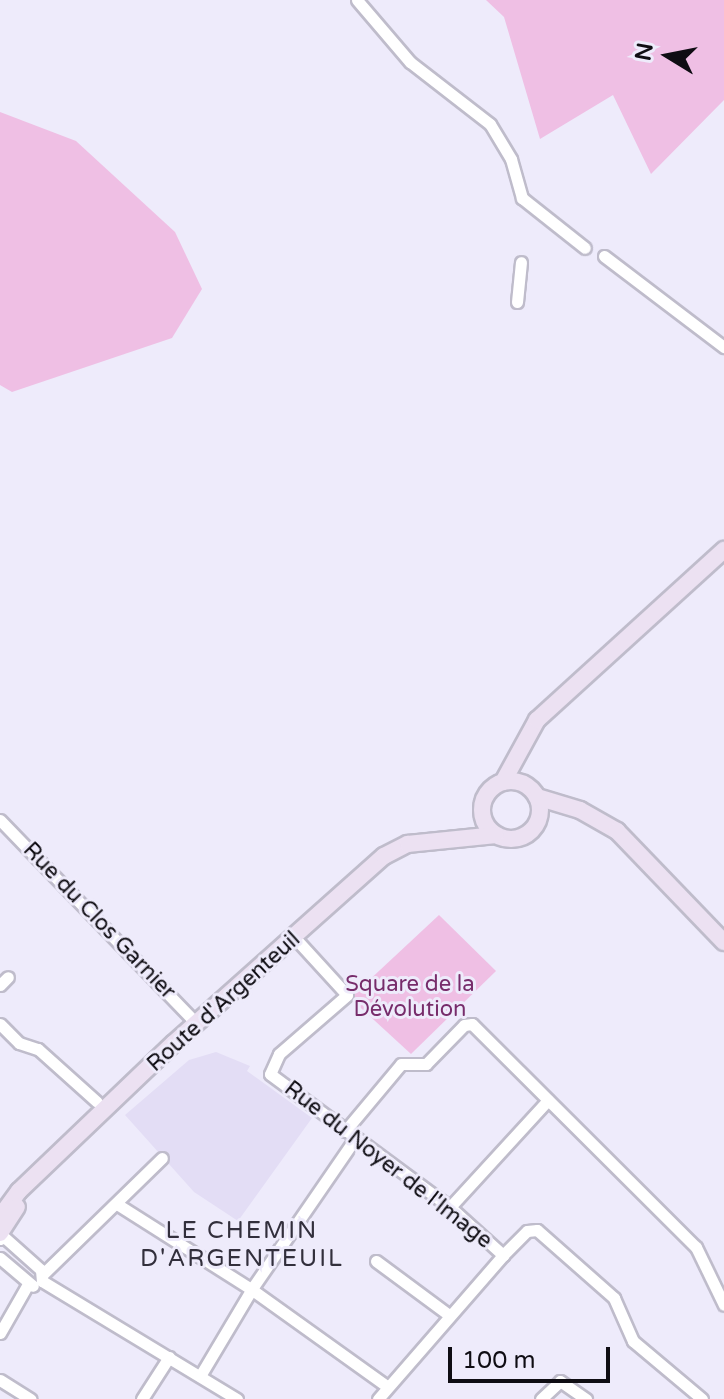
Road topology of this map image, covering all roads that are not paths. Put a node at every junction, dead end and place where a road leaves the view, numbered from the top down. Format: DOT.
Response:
graph roads {
  1 [pos="357,0"];
  2 [pos="585,248"];
  3 [pos="604,256"];
  4 [pos="521,262"];
  5 [pos="517,302"];
  6 [pos="724,347"];
  7 [pos="724,550"];
  8 [pos="535,722"];
  9 [pos="503,782"];
  10 [pos="534,793"];
  11 [pos="482,809"];
  12 [pos="587,814"];
  13 [pos="0,820"];
  14 [pos="535,825"];
  15 [pos="496,835"];
  16 [pos="436,840"];
  17 [pos="295,938"];
  18 [pos="724,942"];
  19 [pos="196,1023"];
  20 [pos="0,1024"];
  21 [pos="548,1100"];
  22 [pos="97,1102"];
  23 [pos="345,1131"];
  24 [pos="354,1140"];
  25 [pos="162,1158"];
  26 [pos="27,1187"];
  27 [pos="117,1204"];
  28 [pos="450,1207"];
  29 [pos="0,1217"];
  30 [pos="0,1236"];
  31 [pos="503,1255"];
  32 [pos="0,1258"];
  33 [pos="376,1261"];
  34 [pos="43,1278"];
  35 [pos="28,1284"];
  36 [pos="251,1289"];
  37 [pos="724,1305"];
  38 [pos="449,1315"];
  39 [pos="0,1333"];
  40 [pos="169,1357"];
  41 [pos="200,1376"];
  42 [pos="0,1380"];
  43 [pos="388,1387"];
  44 [pos="30,1399"];
  45 [pos="142,1399"];
  46 [pos="237,1399"];
  47 [pos="378,1399"];
  48 [pos="541,1399"];
  49 [pos="586,1399"];
  50 [pos="702,1399"];
  1 -- 2 [label="street"];
  3 -- 6 [label="street"];
  4 -- 5 [label="street"];
  7 -- 8 [label="main road"];
  8 -- 9 [label="main road"];
  8 -- 10 [label="main road"];
  9 -- 10 [label="main road"];
  9 -- 11 [label="main road"];
  10 -- 12 [label="main road"];
  10 -- 14 [label="main road"];
  11 -- 15 [label="main road"];
  11 -- 16 [label="main road, Route d'Argenteuil"];
  12 -- 14 [label="main road"];
  12 -- 18 [label="main road"];
  13 -- 19 [label="street, Rue du Clos Garnier"];
  14 -- 15 [label="main road"];
  15 -- 16 [label="main road, Route d'Argenteuil"];
  16 -- 17 [label="main road, Route d'Argenteuil"];
  17 -- 19 [label="main road, Route d'Argenteuil"];
  17 -- 23 [label="street, Rue du Noyer de l'Image"];
  19 -- 26 [label="main road, Route d'Argenteuil"];
  20 -- 22 [label="street"];
  21 -- 23 [label="street"];
  21 -- 28 [label="street"];
  21 -- 37 [label="street"];
  23 -- 24 [label="street, Rue du Noyer de l'Image"];
  24 -- 28 [label="street, Rue du Noyer de l'Image"];
  24 -- 36 [label="street"];
  25 -- 27 [label="street"];
  26 -- 29 [label="main road, Route d'Argenteuil"];
  26 -- 30 [label="main road, Route d'Argenteuil"];
  27 -- 34 [label="street"];
  27 -- 36 [label="street"];
  28 -- 31 [label="street, Rue du Noyer de l'Image"];
  30 -- 34 [label="street"];
  31 -- 38 [label="street"];
  31 -- 50 [label="street"];
  32 -- 35 [label="street"];
  33 -- 38 [label="street"];
  34 -- 35 [label="street"];
  34 -- 40 [label="street"];
  35 -- 39 [label="street"];
  36 -- 41 [label="street"];
  36 -- 43 [label="street"];
  38 -- 43 [label="street"];
  40 -- 41 [label="street"];
  40 -- 45 [label="street"];
  41 -- 46 [label="street"];
  42 -- 44 [label="street"];
  43 -- 47 [label="street"];
  48 -- 49 [label="street"];
}
